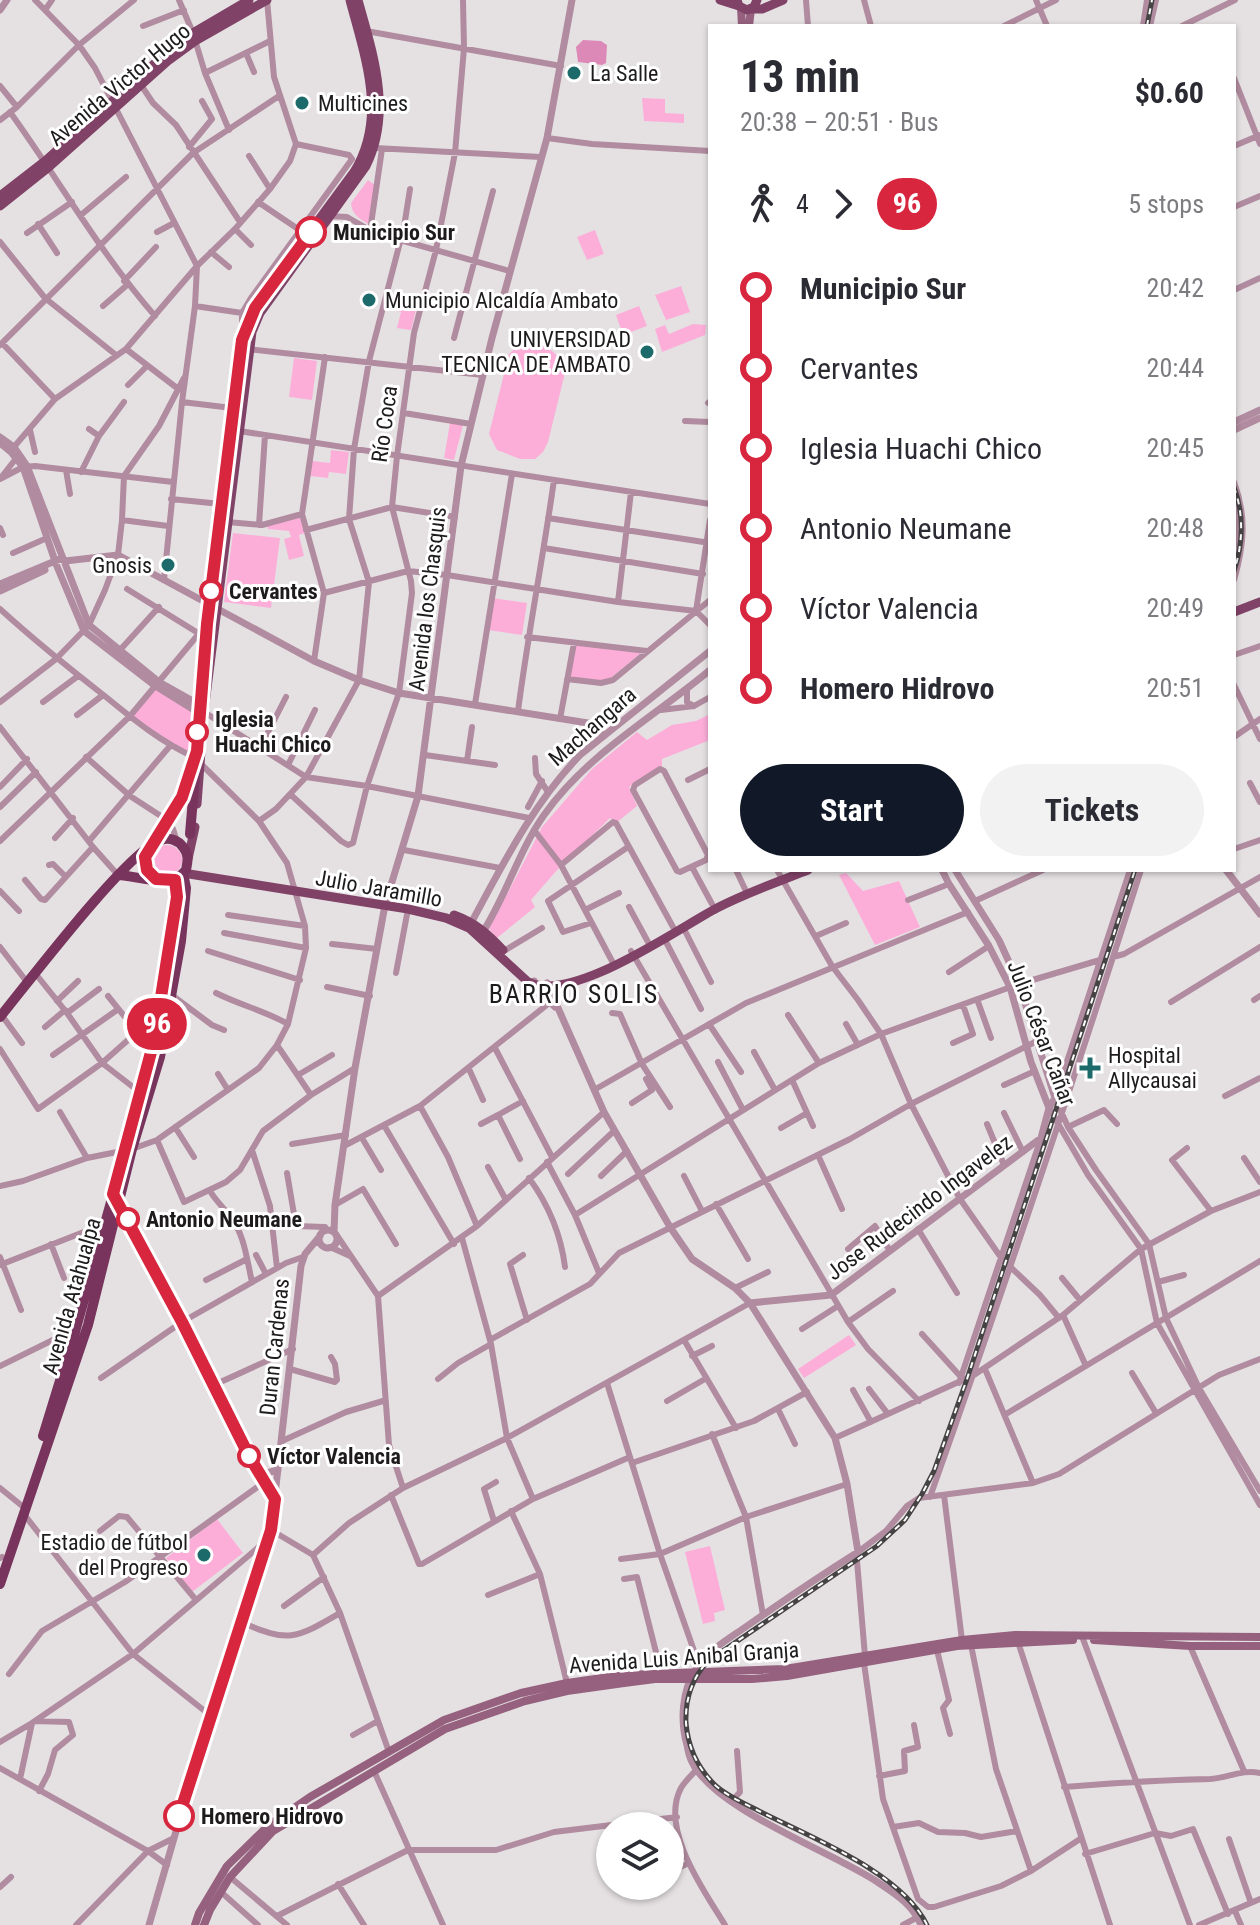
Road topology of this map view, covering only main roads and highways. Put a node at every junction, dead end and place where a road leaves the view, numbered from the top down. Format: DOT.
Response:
graph roads {
  1 [pos="249,0"];
  2 [pos="267,0"];
  3 [pos="720,0"];
  4 [pos="783,0"];
  5 [pos="355,2"];
  6 [pos="746,5"];
  7 [pos="194,37"];
  8 [pos="114,104"];
  9 [pos="47,164"];
  10 [pos="0,196"];
  11 [pos="0,206"];
  12 [pos="326,217"];
  13 [pos="245,345"];
  14 [pos="1260,599"];
  15 [pos="213,607"];
  16 [pos="1236,608"];
  17 [pos="201,710"];
  18 [pos="197,753"];
  19 [pos="191,834"];
  20 [pos="150,846"];
  21 [pos="183,870"];
  22 [pos="118,875"];
  23 [pos="780,875"];
  24 [pos="156,879"];
  25 [pos="386,902"];
  26 [pos="471,925"];
  27 [pos="678,927"];
  28 [pos="178,929"];
  29 [pos="482,933"];
  30 [pos="633,953"];
  31 [pos="534,982"];
  32 [pos="548,984"];
  33 [pos="0,1015"];
  34 [pos="157,1039"];
  35 [pos="128,1149"];
  36 [pos="116,1199"];
  37 [pos="22,1509"];
  38 [pos="1,1559"];
  39 [pos="0,1584"];
  40 [pos="1260,1637"];
  41 [pos="966,1642"];
  42 [pos="1260,1646"];
  43 [pos="864,1659"];
  44 [pos="695,1672"];
  45 [pos="195,1925"];
  46 [pos="204,1925"];
  1 -- 7 [label="main road, Avenida Victor Hugo"];
  2 -- 7 [label="main road, Avenida Victor Hugo"];
  3 -- 6 [label="main road"];
  4 -- 6 [label="main road"];
  5 -- 12 [label="main road, Avenida Atahualpa"];
  5 -- 12 [label="main road, Avenida Atahualpa"];
  7 -- 8 [label="main road, Avenida Victor Hugo"];
  7 -- 8 [label="main road, Avenida Victor Hugo"];
  8 -- 9 [label="main road, Avenida Victor Hugo"];
  9 -- 10 [label="main road, Avenida Victor Hugo"];
  9 -- 11 [label="main road, Avenida Victor Hugo"];
  12 -- 13 [label="main road, Avenida Atahualpa"];
  13 -- 15 [label="main road, Avenida Atahualpa"];
  13 -- 15 [label="main road, Avenida Atahualpa"];
  14 -- 16 [label="main road"];
  15 -- 17 [label="main road, Avenida Atahualpa"];
  15 -- 17 [label="main road, Avenida Atahualpa"];
  17 -- 18 [label="main road, Avenida Atahualpa"];
  18 -- 19 [label="highway"];
  18 -- 20 [label="main road, Avenida Atahualpa"];
  18 -- 21 [label="main road, Avenida Atahualpa"];
  20 -- 21 [label="highway"];
  20 -- 22 [label="highway"];
  20 -- 24 [label="highway"];
  21 -- 24 [label="highway"];
  21 -- 25 [label="main road, Julio Jaramillo"];
  21 -- 34 [label="highway, Avenida Atahualpa"];
  21 -- 34 [label="highway, Avenida Atahualpa"];
  22 -- 24 [label="highway"];
  22 -- 33 [label="highway"];
  23 -- 27 [label="main road, Julio Jaramillo"];
  23 -- 27 [label="main road, Julio Jaramillo"];
  25 -- 26 [label="main road, Julio Jaramillo"];
  25 -- 26 [label="main road, Julio Jaramillo"];
  26 -- 29 [label="main road, Julio Jaramillo"];
  27 -- 30 [label="main road, Julio Jaramillo"];
  27 -- 30 [label="main road, Julio Jaramillo"];
  28 -- 34 [label="highway"];
  29 -- 31 [label="main road, Julio Jaramillo"];
  29 -- 31 [label="main road, Julio Jaramillo"];
  30 -- 32 [label="main road, Julio Jaramillo"];
  30 -- 32 [label="main road, Julio Jaramillo"];
  31 -- 32 [label="main road, Julio Jaramillo"];
  34 -- 35 [label="highway, Avenida Atahualpa"];
  34 -- 35 [label="highway, Avenida Atahualpa"];
  35 -- 36 [label="highway, Avenida Atahualpa"];
  36 -- 37 [label="highway, Avenida Atahualpa"];
  36 -- 37 [label="highway, Avenida Atahualpa"];
  37 -- 38 [label="highway, Avenida Atahualpa"];
  37 -- 39 [label="highway, Avenida Atahualpa"];
  40 -- 41 [label="main road, Avenida Luis Anibal Granja"];
  41 -- 42 [label="main road, Avenida Luis Anibal Granja"];
  41 -- 43 [label="main road, Avenida Luis Anibal Granja"];
  41 -- 43 [label="main road, Avenida Luis Anibal Granja"];
  43 -- 44 [label="main road, Avenida Luis Anibal Granja"];
  44 -- 45 [label="main road, Avenida Luis Anibal Granja"];
  44 -- 46 [label="main road, Avenida Luis Anibal Granja"];
}
